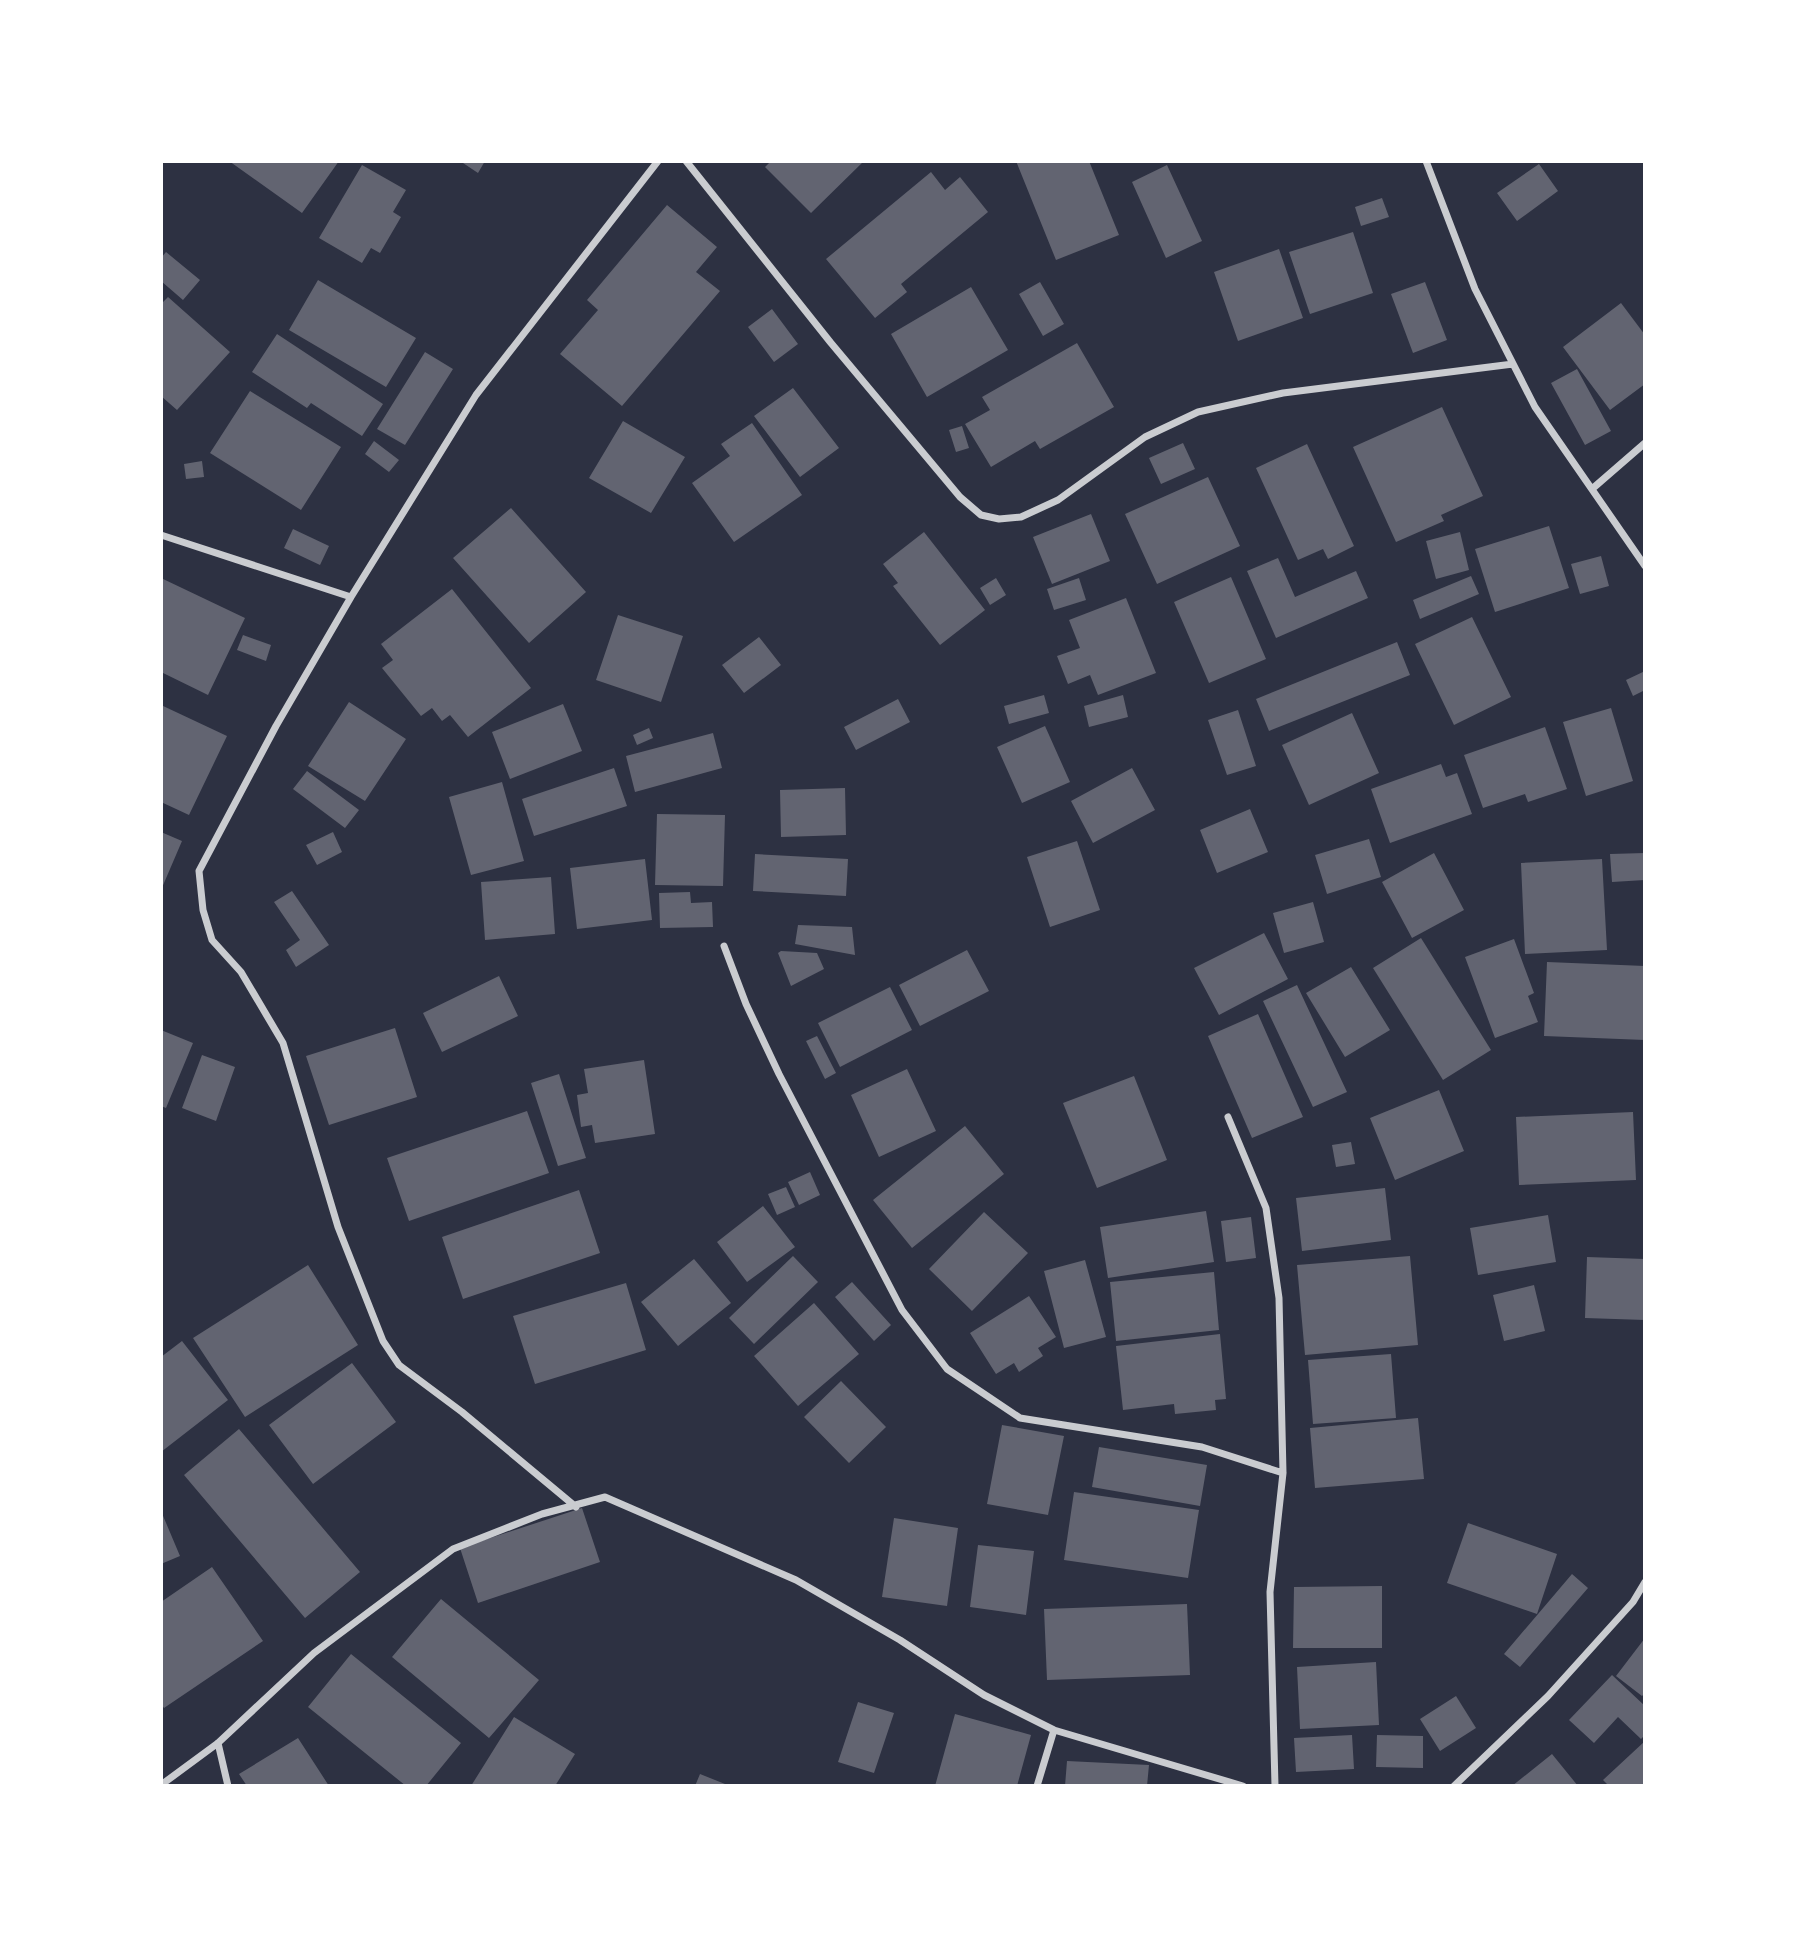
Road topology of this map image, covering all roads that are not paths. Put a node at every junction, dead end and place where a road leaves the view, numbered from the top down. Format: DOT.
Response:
graph roads {
  1 [pos="659,161"];
  2 [pos="685,161"];
  3 [pos="1426,161"];
  4 [pos="1513,364"];
  5 [pos="1645,443"];
  6 [pos="1592,489"];
  7 [pos="161,536"];
  8 [pos="1645,566"];
  9 [pos="351,597"];
  10 [pos="724,946"];
  11 [pos="1228,1117"];
  12 [pos="1283,1473"];
  13 [pos="576,1507"];
  14 [pos="1645,1582"];
  15 [pos="1054,1730"];
  16 [pos="218,1743"];
  17 [pos="161,1785"];
  18 [pos="228,1786"];
  19 [pos="1037,1786"];
  20 [pos="1243,1786"];
  21 [pos="1275,1786"];
  22 [pos="1454,1786"];
  1 -- 9 [label="street"];
  2 -- 4 [label="street"];
  3 -- 4 [label="street"];
  4 -- 6 [label="street"];
  5 -- 6 [label="street"];
  6 -- 8 [label="street"];
  7 -- 9 [label="street"];
  9 -- 13 [label="street"];
  10 -- 12 [label="street"];
  11 -- 12 [label="street"];
  12 -- 21 [label="street"];
  13 -- 15 [label="street"];
  13 -- 16 [label="street"];
  14 -- 22 [label="street"];
  15 -- 19 [label="street"];
  15 -- 20 [label="street"];
  16 -- 17 [label="street"];
  16 -- 18 [label="street"];
}
